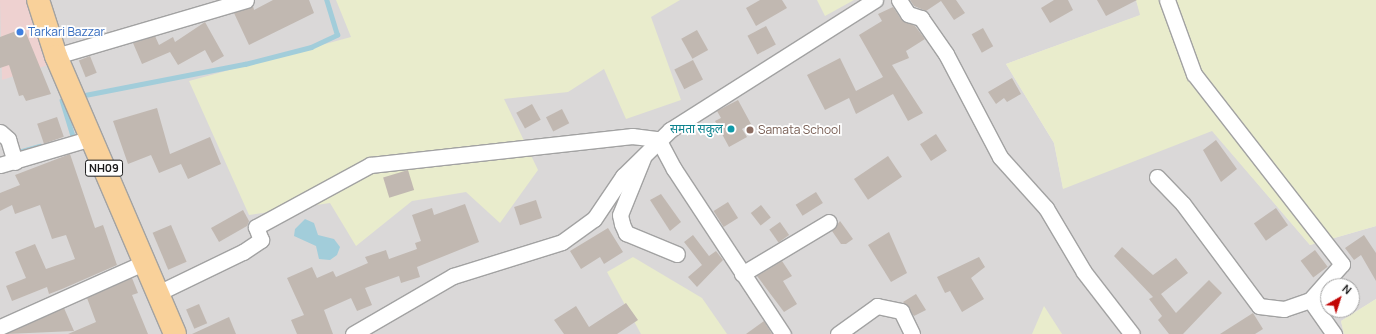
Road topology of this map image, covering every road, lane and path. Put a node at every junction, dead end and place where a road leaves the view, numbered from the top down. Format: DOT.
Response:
graph roads {
  1 [pos="38,0"];
  2 [pos="246,0"];
  3 [pos="875,0"];
  4 [pos="899,0"];
  5 [pos="1167,0"];
  6 [pos="56,56"];
  7 [pos="0,132"];
  8 [pos="92,138"];
  9 [pos="658,139"];
  10 [pos="647,150"];
  11 [pos="13,156"];
  12 [pos="0,165"];
  13 [pos="1157,177"];
  14 [pos="829,222"];
  15 [pos="677,254"];
  16 [pos="145,262"];
  17 [pos="742,274"];
  18 [pos="158,293"];
  19 [pos="1310,300"];
  20 [pos="0,327"];
  21 [pos="174,334"];
  22 [pos="353,334"];
  23 [pos="783,334"];
  24 [pos="838,334"];
  25 [pos="912,334"];
  26 [pos="1132,334"];
  27 [pos="1334,334"];
  1 -- 6 [label="main road, NH09"];
  2 -- 6 [label="street"];
  3 -- 9 [label="street"];
  4 -- 26 [label="street"];
  5 -- 19 [label="street"];
  6 -- 8 [label="main road, NH09"];
  7 -- 11 [label="street"];
  8 -- 11 [label="street"];
  8 -- 16 [label="main road, NH09"];
  9 -- 10 [label="street"];
  9 -- 17 [label="street"];
  9 -- 18 [label="street"];
  10 -- 15 [label="street"];
  10 -- 22 [label="street"];
  11 -- 12 [label="street"];
  13 -- 19 [label="street"];
  14 -- 17 [label="street"];
  16 -- 18 [label="main road, NH09"];
  16 -- 20 [label="street"];
  17 -- 23 [label="street"];
  18 -- 21 [label="main road, NH09"];
  19 -- 27 [label="street"];
  24 -- 25 [label="street"];
}
